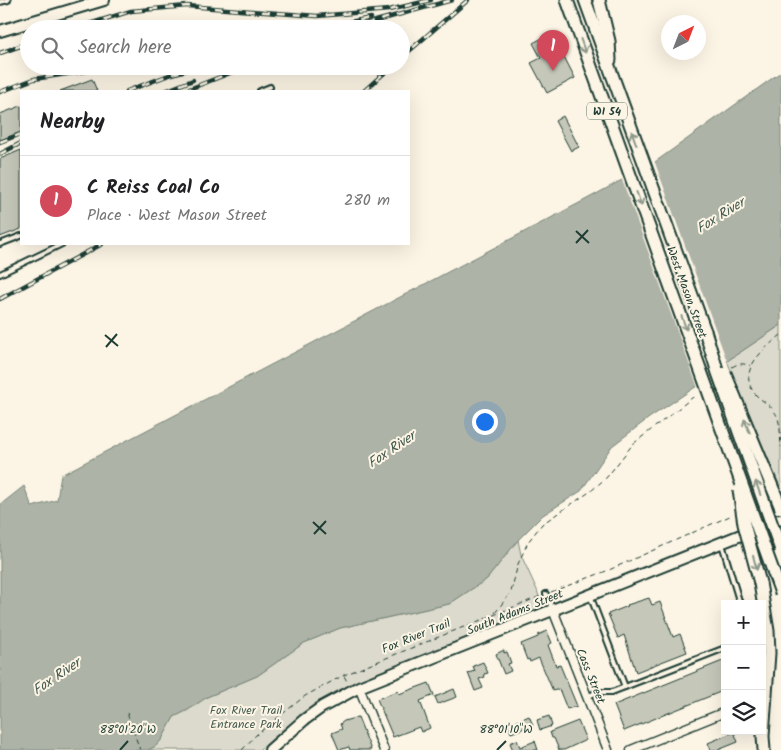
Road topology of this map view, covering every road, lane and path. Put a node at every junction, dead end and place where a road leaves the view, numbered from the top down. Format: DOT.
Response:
graph roads {
  1 [pos="8,0"];
  2 [pos="104,0"];
  3 [pos="567,0"];
  4 [pos="585,0"];
  5 [pos="599,0"];
  6 [pos="0,2"];
  7 [pos="39,20"];
  8 [pos="20,26"];
  9 [pos="0,32"];
  10 [pos="611,74"];
  11 [pos="270,87"];
  12 [pos="262,90"];
  13 [pos="20,236"];
  14 [pos="0,244"];
  15 [pos="60,245"];
  16 [pos="0,274"];
  17 [pos="705,331"];
  18 [pos="781,335"];
  19 [pos="750,366"];
  20 [pos="728,370"];
  21 [pos="699,393"];
  22 [pos="781,447"];
  23 [pos="734,464"];
  24 [pos="732,515"];
  25 [pos="781,517"];
  26 [pos="722,543"];
  27 [pos="781,550"];
  28 [pos="781,593"];
  29 [pos="546,594"];
  30 [pos="590,595"];
  31 [pos="739,600"];
  32 [pos="553,610"];
  33 [pos="495,614"];
  34 [pos="721,650"];
  35 [pos="359,687"];
  36 [pos="625,687"];
  37 [pos="587,697"];
  38 [pos="126,713"];
  39 [pos="721,714"];
  40 [pos="140,750"];
  41 [pos="242,750"];
  42 [pos="270,750"];
  43 [pos="384,750"];
  44 [pos="608,750"];
  45 [pos="631,750"];
  46 [pos="764,750"];
  1 -- 6 [label="lane"];
  2 -- 7 [label="street"];
  3 -- 23 [label="main road, West Mason Street / WI 54, one-way, bridge"];
  4 -- 10 [label="main road, West Mason Street / WI 54"];
  5 -- 10 [label="main road"];
  8 -- 9 [label="street"];
  17 -- 10 [label="main road, West Mason Street / WI 54, one-way"];
  11 -- 12 [label="lane"];
  13 -- 14 [label="lane"];
  15 -- 16 [label="lane"];
  25 -- 17 [label="main road, one-way, bridge"];
  27 -- 17 [label="main road, West Mason Street / WI 54, one-way, bridge"];
  18 -- 19 [label="path"];
  19 -- 20 [label="path"];
  19 -- 22 [label="path"];
  21 -- 33 [label="path"];
  23 -- 28 [label="main road, West Mason Street / WI 54, bridge"];
  23 -- 46 [label="main road, one-way, bridge"];
  24 -- 29 [label="path, Fox River Trail"];
  25 -- 26 [label="street, South Adams Street"];
  26 -- 30 [label="street, South Adams Street"];
  26 -- 31 [label="lane"];
  29 -- 32 [label="lane"];
  29 -- 33 [label="path, Fox River Trail"];
  30 -- 32 [label="street, South Adams Street"];
  30 -- 36 [label="lane"];
  32 -- 35 [label="street, South Adams Street"];
  32 -- 37 [label="street, Cass Street"];
  33 -- 41 [label="path, Fox River Trail"];
  34 -- 36 [label="lane"];
  35 -- 42 [label="street, South Adams Street"];
  35 -- 43 [label="street"];
  36 -- 37 [label="lane"];
  37 -- 44 [label="street, Cass Street"];
  38 -- 40 [label="path"];
  39 -- 45 [label="street"];
}
